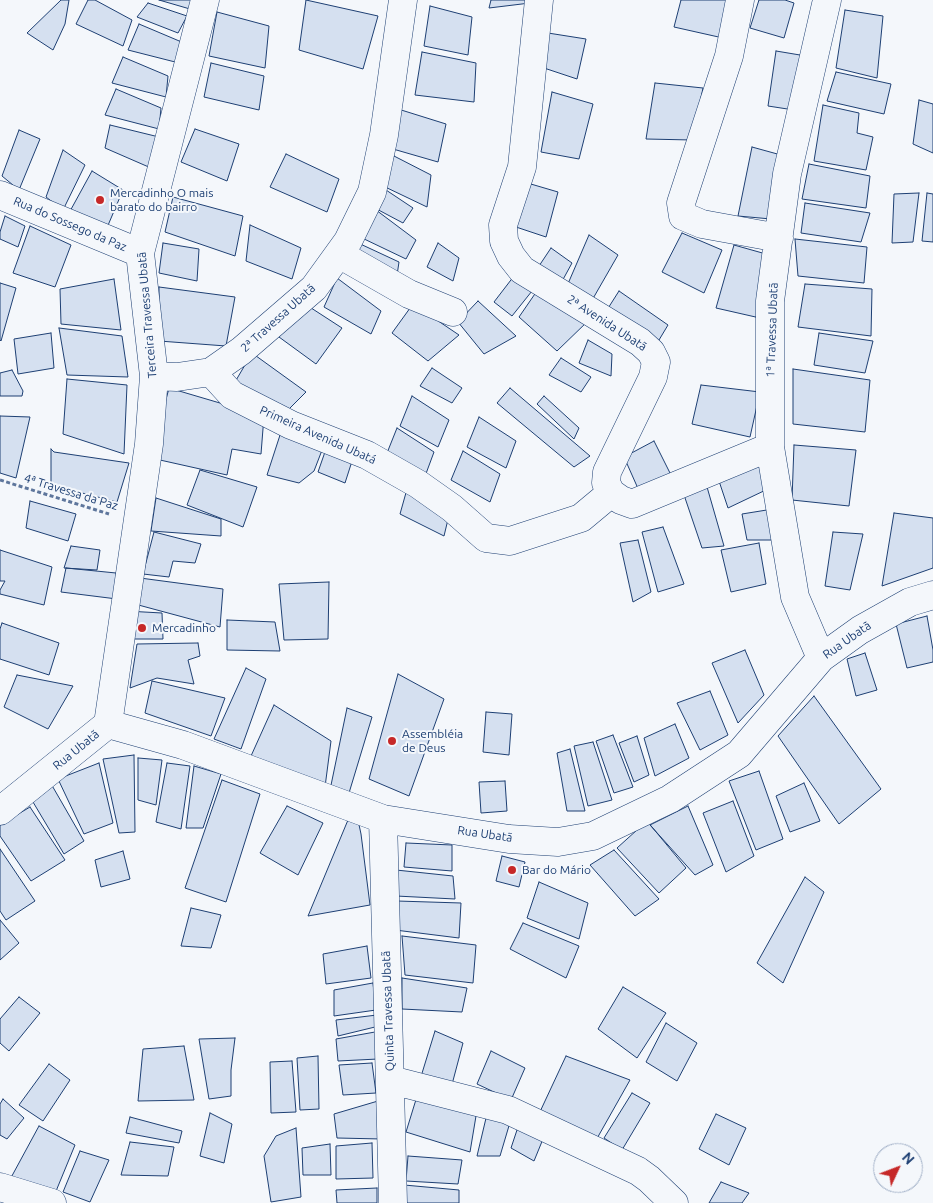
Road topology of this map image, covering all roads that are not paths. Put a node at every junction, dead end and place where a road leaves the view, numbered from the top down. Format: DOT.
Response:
graph roads {
  1 [pos="204,0"];
  2 [pos="403,0"];
  3 [pos="539,0"];
  4 [pos="740,0"];
  5 [pos="827,0"];
  6 [pos="0,195"];
  7 [pos="779,238"];
  8 [pos="140,253"];
  9 [pos="339,254"];
  10 [pos="454,312"];
  11 [pos="210,372"];
  12 [pos="154,376"];
  13 [pos="770,448"];
  14 [pos="611,493"];
  15 [pos="933,595"];
  16 [pos="821,658"];
  17 [pos="108,724"];
  18 [pos="0,811"];
  19 [pos="383,819"];
  20 [pos="390,1080"];
  21 [pos="0,1187"];
  22 [pos="52,1203"];
  23 [pos="393,1203"];
  24 [pos="674,1203"];
  1 -- 8 [label="street, Terceira Travessa Ubatã"];
  2 -- 9 [label="street, 2ª Travessa Ubatã"];
  3 -- 14 [label="street, 2ª Avenida Ubatã"];
  4 -- 7 [label="street"];
  5 -- 7 [label="street, 1ª Travessa Ubatã"];
  6 -- 8 [label="street, Rua do Sossego da Paz"];
  7 -- 13 [label="street, 1ª Travessa Ubatã"];
  8 -- 12 [label="street, Terceira Travessa Ubatã"];
  9 -- 10 [label="street"];
  9 -- 11 [label="street, 2ª Travessa Ubatã"];
  11 -- 12 [label="street, 2ª Travessa Ubatã"];
  11 -- 14 [label="street, Primeira Avenida Ubatá"];
  12 -- 17 [label="street, Terceira Travessa Ubatã"];
  13 -- 14 [label="street"];
  13 -- 16 [label="street, 1ª Travessa Ubatã"];
  15 -- 16 [label="street, Rua Ubatã"];
  16 -- 19 [label="street, Rua Ubatã"];
  17 -- 18 [label="street, Rua Ubatã"];
  17 -- 19 [label="street, Rua Ubatã"];
  19 -- 20 [label="street, Quinta Travessa Ubatã"];
  20 -- 23 [label="street, Quinta Travessa Ubatã"];
  20 -- 24 [label="street"];
  21 -- 22 [label="street"];
}
